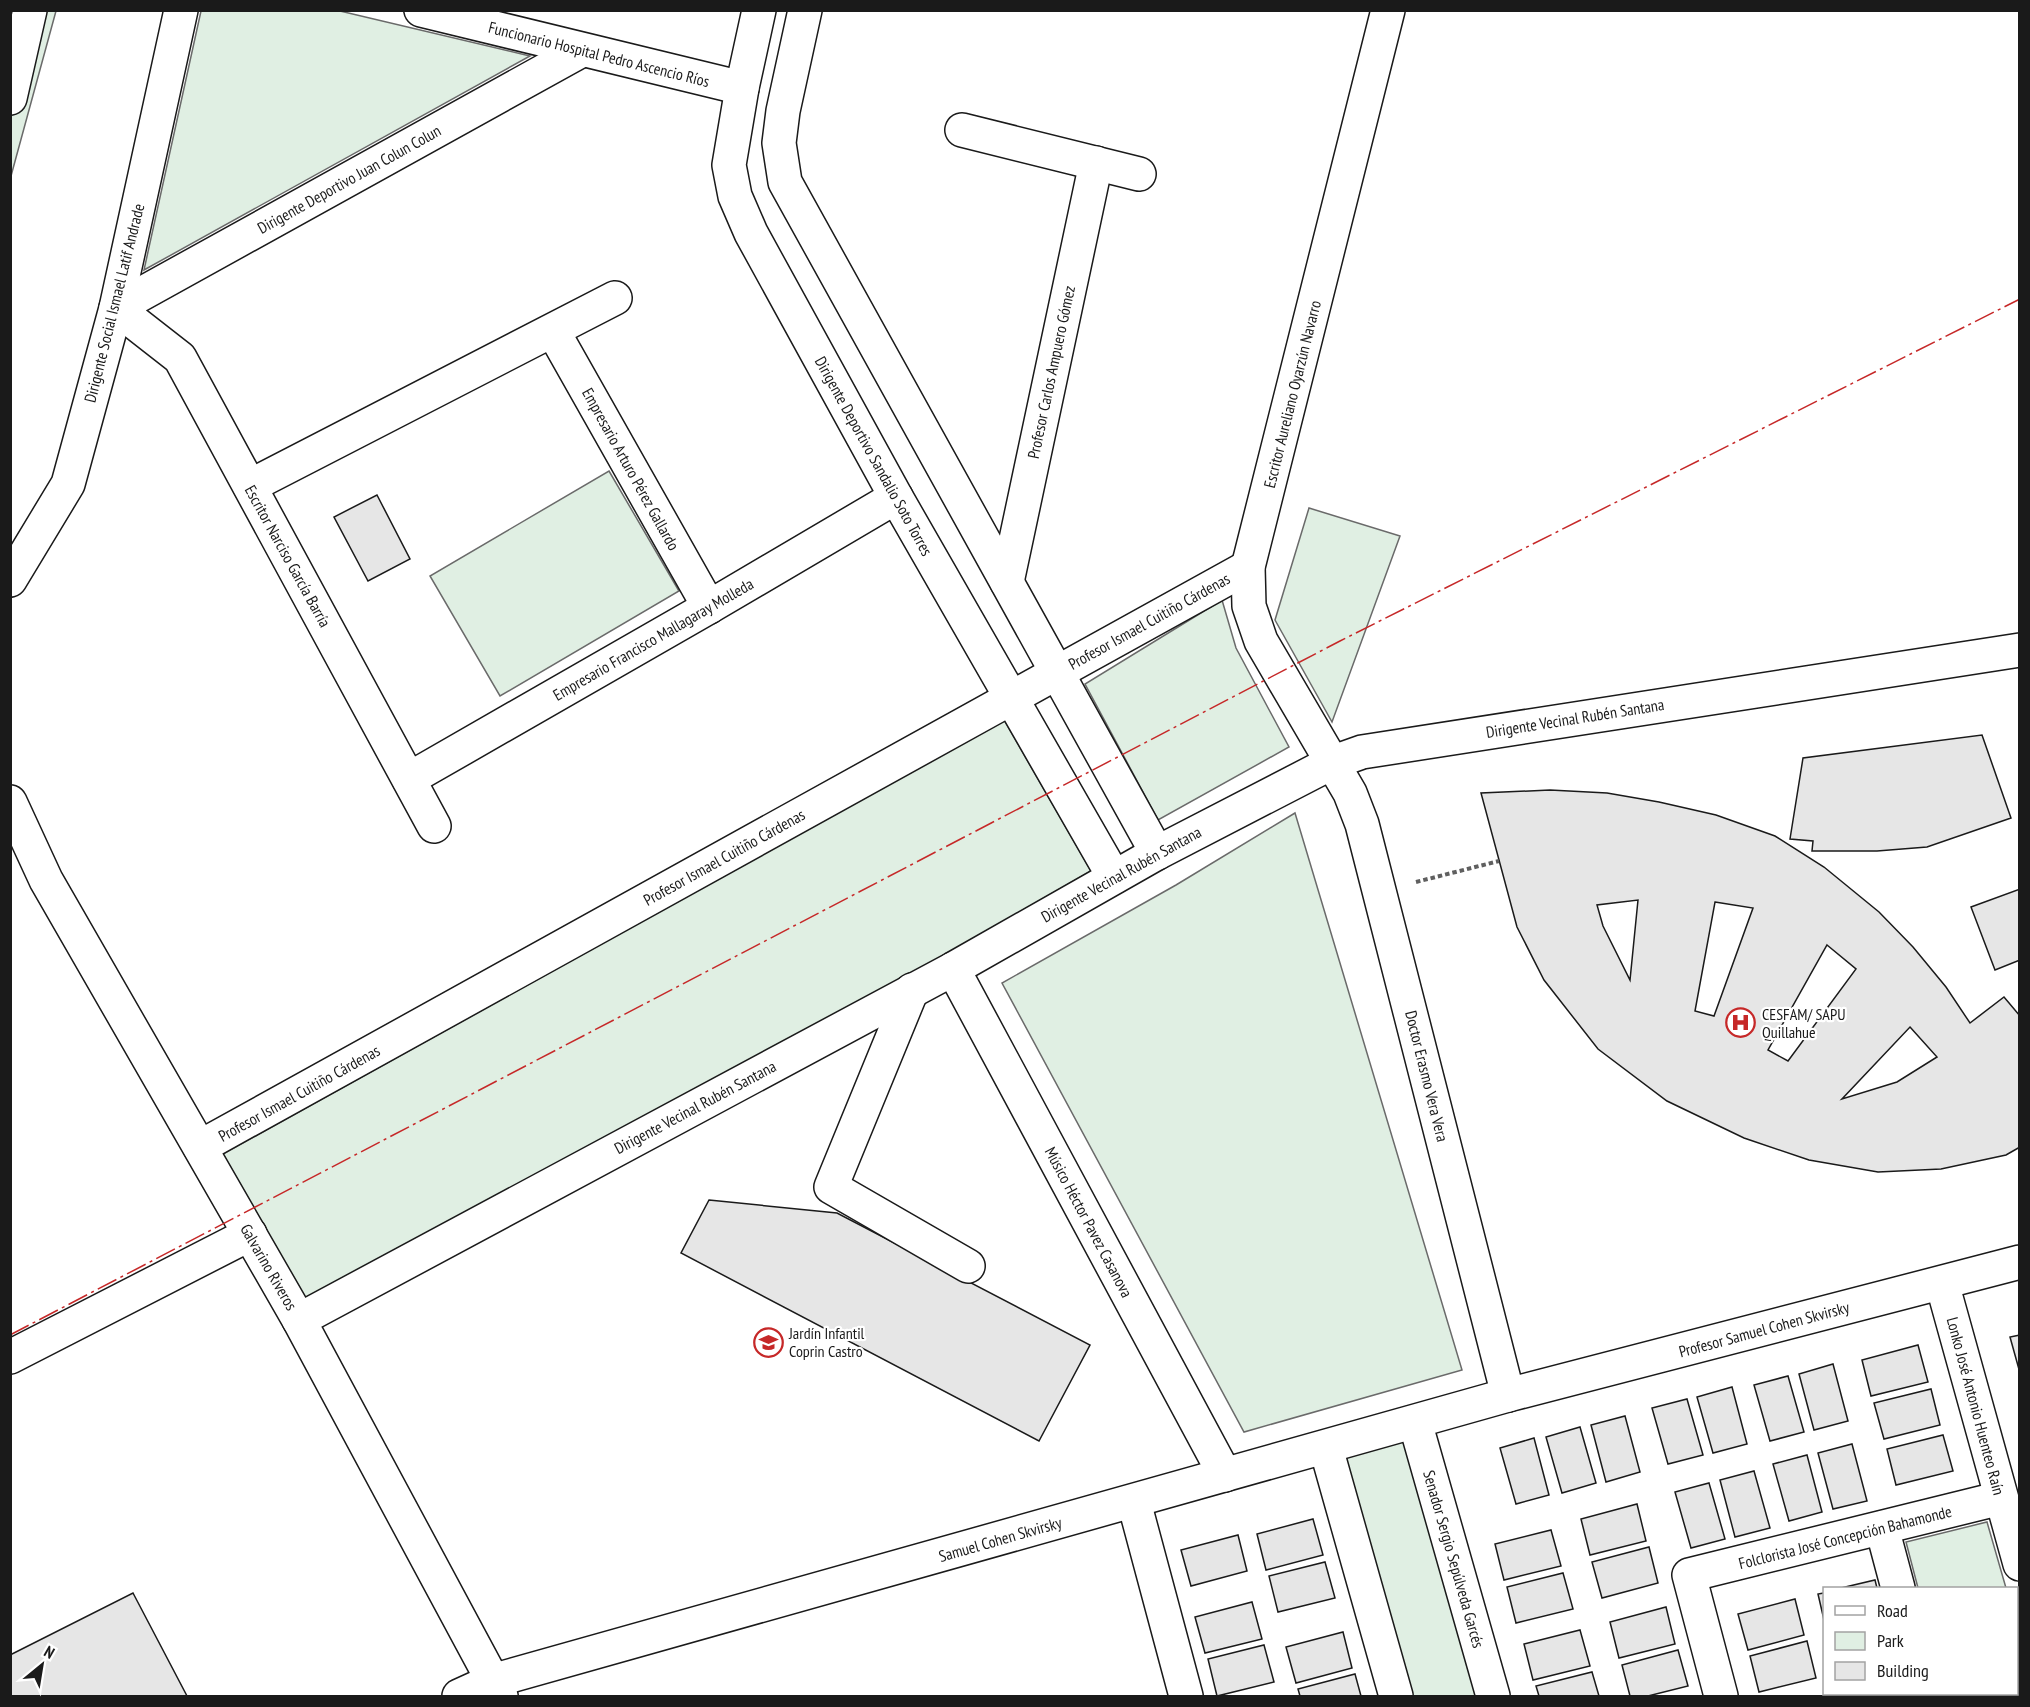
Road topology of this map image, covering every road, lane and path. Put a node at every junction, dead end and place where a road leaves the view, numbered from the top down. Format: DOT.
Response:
graph roads {
  1 [pos="30,10"];
  2 [pos="181,10"];
  3 [pos="421,10"];
  4 [pos="759,10"];
  5 [pos="805,10"];
  6 [pos="1388,10"];
  7 [pos="582,50"];
  8 [pos="742,88"];
  9 [pos="10,98"];
  10 [pos="962,130"];
  11 [pos="1095,163"];
  12 [pos="1140,174"];
  13 [pos="615,298"];
  14 [pos="116,308"];
  15 [pos="553,331"];
  16 [pos="250,486"];
  17 [pos="896,497"];
  18 [pos="1248,567"];
  19 [pos="10,580"];
  20 [pos="1007,582"];
  21 [pos="709,607"];
  22 [pos="2019,650"];
  23 [pos="1057,672"];
  24 [pos="1011,698"];
  25 [pos="1331,764"];
  26 [pos="409,779"];
  27 [pos="10,802"];
  28 [pos="434,826"];
  29 [pos="1157,853"];
  30 [pos="10,858"];
  31 [pos="1499,861"];
  32 [pos="1114,877"];
  33 [pos="46,880"];
  34 [pos="1380,891"];
  35 [pos="953,969"];
  36 [pos="912,990"];
  37 [pos="200,1147"];
  38 [pos="250,1234"];
  39 [pos="2019,1262"];
  40 [pos="968,1266"];
  41 [pos="1942,1283"];
  42 [pos="299,1320"];
  43 [pos="10,1357"];
  44 [pos="1508,1395"];
  45 [pos="1415,1422"];
  46 [pos="1326,1448"];
  47 [pos="1225,1475"];
  48 [pos="2001,1498"];
  49 [pos="1134,1502"];
  50 [pos="1882,1528"];
  51 [pos="2019,1564"];
  52 [pos="1898,1587"];
  53 [pos="497,1689"];
  54 [pos="459,1696"];
  55 [pos="1186,1696"];
  56 [pos="1396,1696"];
  57 [pos="1493,1696"];
  58 [pos="1721,1696"];
  1 -- 9 [label="street"];
  2 -- 14 [label="street, Dirigente Social Ismael Latif Andrade"];
  3 -- 7 [label="street, Funcionario Hospital Pedro Ascencio Ríos"];
  4 -- 8 [label="street, Dirigente Deportivo Sandalio Soto Torres"];
  5 -- 20 [label="street"];
  6 -- 18 [label="street, Escritor Aureliano Oyarzún Navarro"];
  7 -- 8 [label="street, Funcionario Hospital Pedro Ascencio Ríos"];
  7 -- 14 [label="street, Dirigente Deportivo Juan Colun Colun"];
  8 -- 17 [label="street, Dirigente Deportivo Sandalio Soto Torres"];
  10 -- 11 [label="street"];
  11 -- 12 [label="street"];
  11 -- 20 [label="street, Profesor Carlos Ampuero Gómez"];
  13 -- 15 [label="street"];
  14 -- 16 [label="street, Escritor Narciso García Barría"];
  14 -- 19 [label="street, Dirigente Social Ismael Latif Andrade"];
  15 -- 16 [label="street"];
  15 -- 21 [label="street, Empresario Arturo Pérez Gallardo"];
  16 -- 26 [label="street, Escritor Narciso García Barría"];
  17 -- 21 [label="street, Empresario Francisco Mallagaray Molleda"];
  17 -- 24 [label="street, Dirigente Deportivo Sandalio Soto Torres"];
  18 -- 23 [label="street, Profesor Ismael Cuitiño Cárdenas"];
  18 -- 25 [label="street, Escritor Aureliano Oyarzún Navarro"];
  20 -- 23 [label="street"];
  21 -- 26 [label="street, Empresario Francisco Mallagaray Molleda"];
  22 -- 25 [label="street, Dirigente Vecinal Rubén Santana"];
  23 -- 24 [label="street, Profesor Ismael Cuitiño Cárdenas"];
  23 -- 29 [label="street"];
  24 -- 32 [label="street, Dirigente Deportivo Sandalio Soto Torres"];
  24 -- 37 [label="street, Profesor Ismael Cuitiño Cárdenas"];
  25 -- 29 [label="street, Dirigente Vecinal Rubén Santana"];
  25 -- 34 [label="street, Doctor Erasmo Vera Vera"];
  26 -- 28 [label="street, Escritor Narciso García Barría"];
  27 -- 33 [label="street"];
  29 -- 32 [label="street, Dirigente Vecinal Rubén Santana"];
  30 -- 33 [label="street, Galvarino Riveros"];
  31 -- 34 [label="path"];
  32 -- 35 [label="street, Dirigente Vecinal Rubén Santana"];
  33 -- 37 [label="street, Galvarino Riveros"];
  34 -- 44 [label="street, Doctor Erasmo Vera Vera"];
  35 -- 36 [label="street, Dirigente Vecinal Rubén Santana"];
  35 -- 47 [label="street, Músico Héctor Pavez Casanova"];
  36 -- 40 [label="street"];
  36 -- 42 [label="street, Dirigente Vecinal Rubén Santana"];
  37 -- 38 [label="street, Galvarino Riveros"];
  38 -- 42 [label="street, Galvarino Riveros"];
  38 -- 43 [label="street"];
  39 -- 41 [label="street, Profesor Samuel Cohen Skvirsky"];
  41 -- 44 [label="street, Profesor Samuel Cohen Skvirsky"];
  41 -- 48 [label="street, Lonko José Antonio Huenteo Raín"];
  42 -- 53 [label="street, Galvarino Riveros"];
  44 -- 45 [label="street, Samuel Cohen Skvirsky"];
  45 -- 46 [label="street, Samuel Cohen Skvirsky"];
  45 -- 57 [label="street, Senador Sergio Sepúlveda Garcés"];
  46 -- 47 [label="street, Samuel Cohen Skvirsky"];
  46 -- 56 [label="street"];
  47 -- 49 [label="street, Samuel Cohen Skvirsky"];
  48 -- 50 [label="street, Folclorista José Concepción Bahamonde"];
  48 -- 51 [label="street, Lonko José Antonio Huenteo Raín"];
  49 -- 53 [label="street, Samuel Cohen Skvirsky"];
  49 -- 55 [label="street"];
  50 -- 52 [label="street"];
  50 -- 58 [label="street, Folclorista José Concepción Bahamonde"];
  53 -- 54 [label="street, Samuel Cohen Skvirsky"];
}
